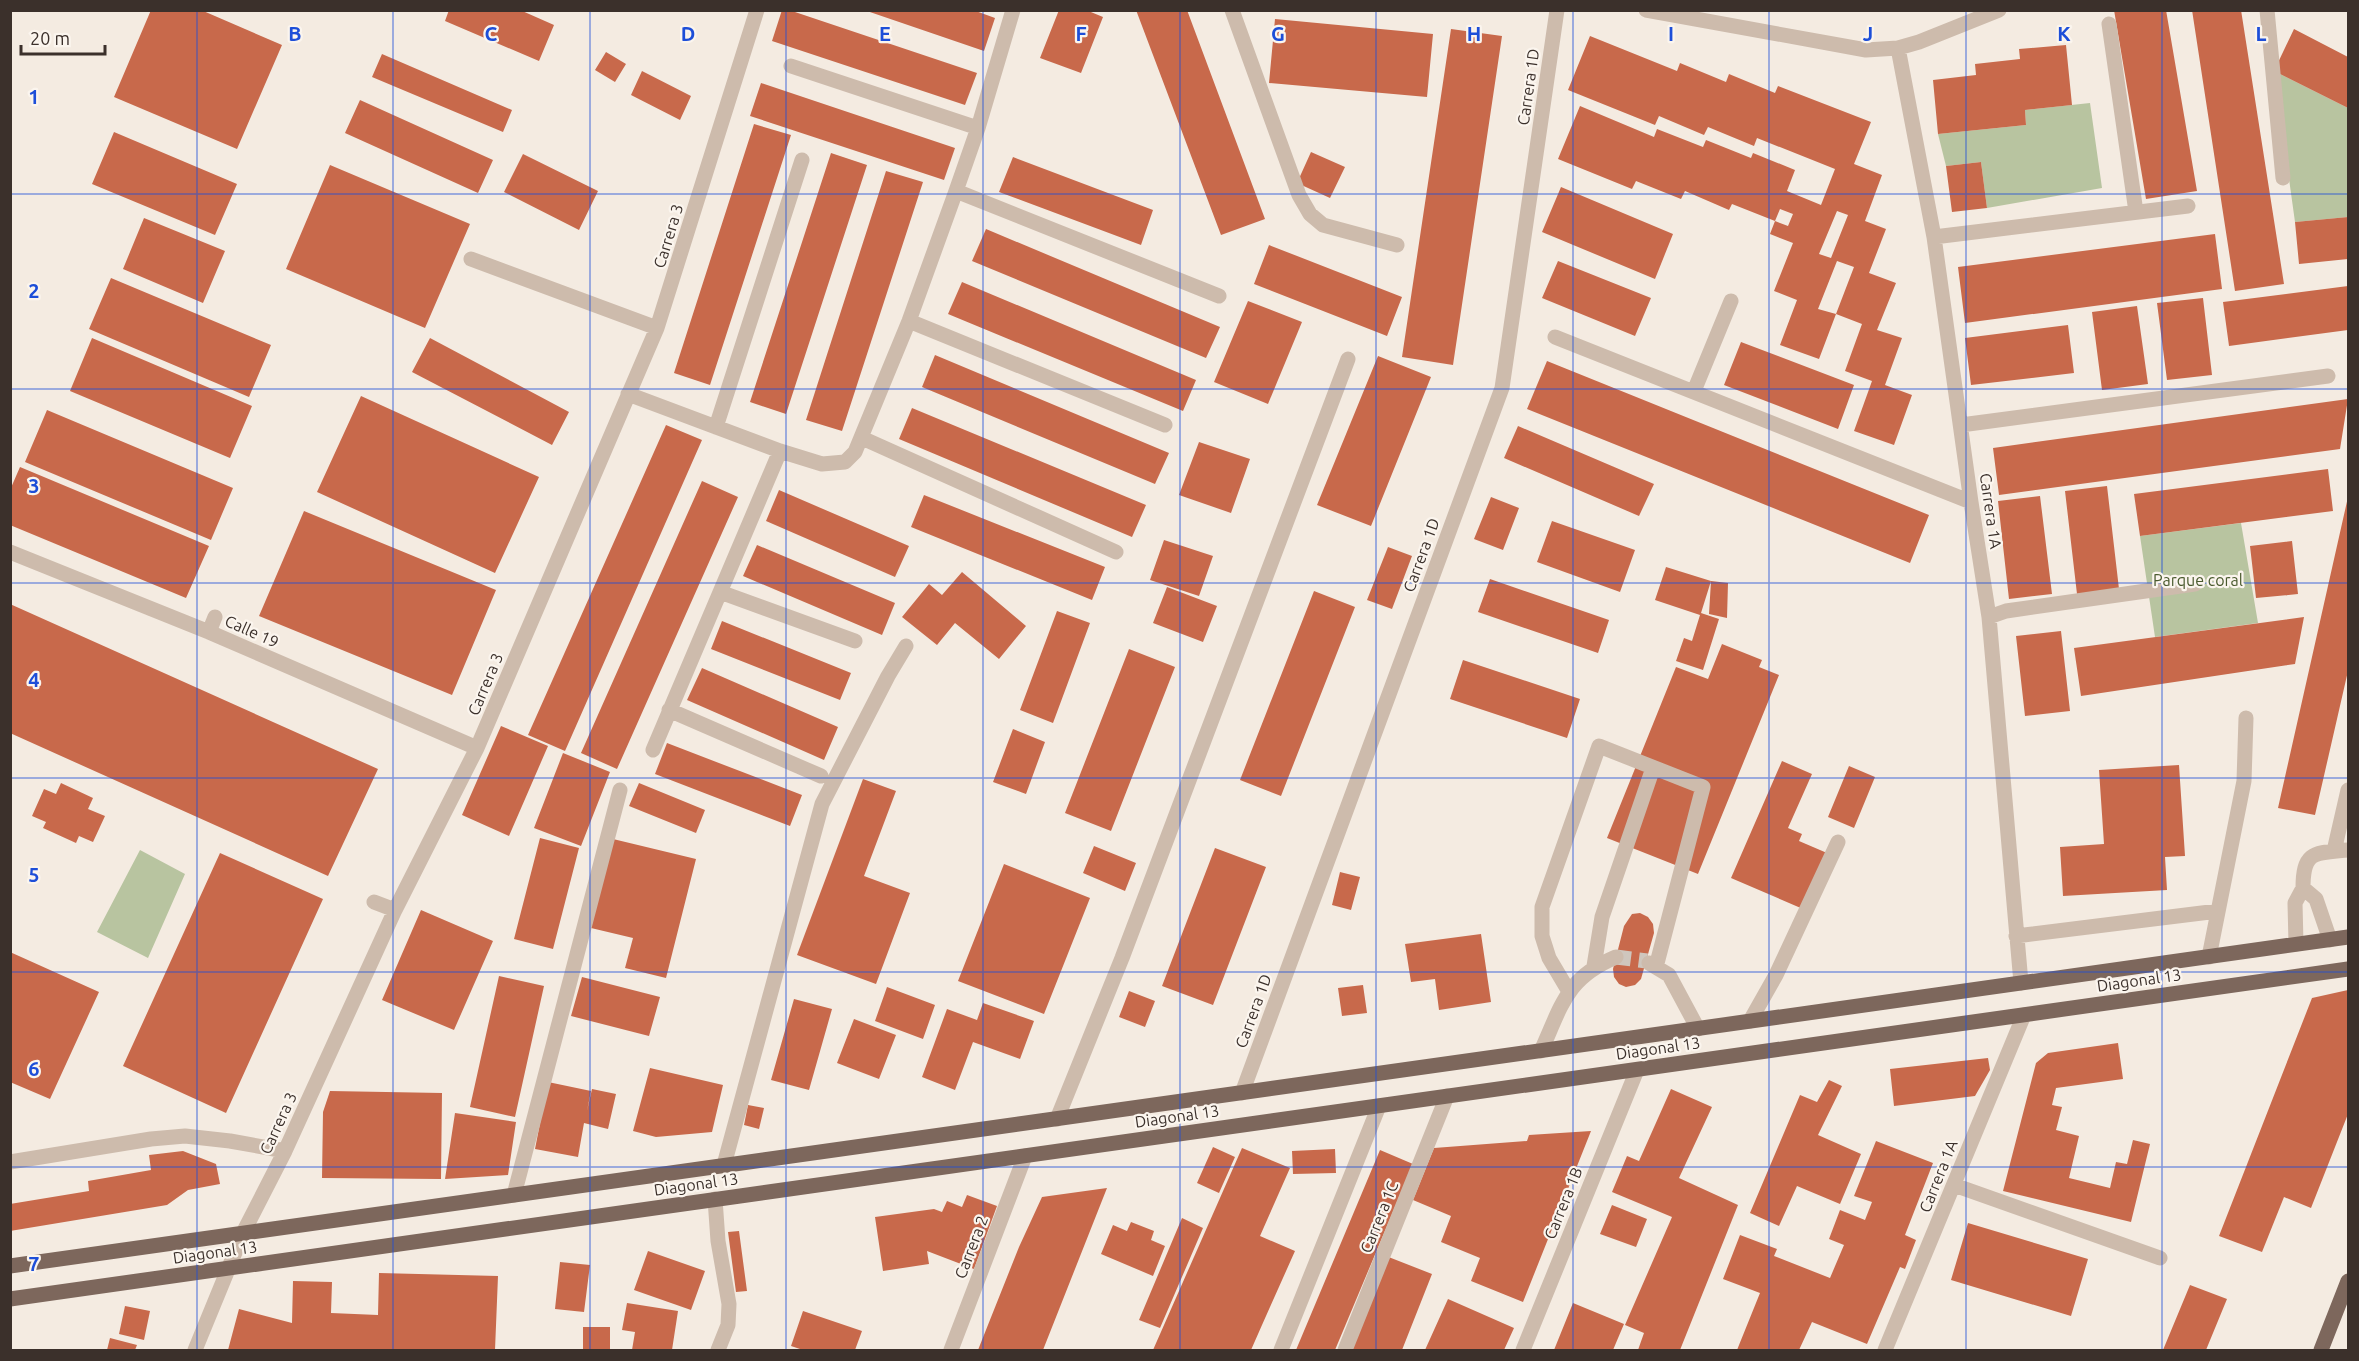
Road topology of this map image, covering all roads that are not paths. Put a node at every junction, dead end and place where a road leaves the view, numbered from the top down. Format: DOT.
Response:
graph roads {
  1 [pos="757,10"];
  2 [pos="1013,10"];
  3 [pos="1232,10"];
  4 [pos="1557,10"];
  5 [pos="1646,10"];
  6 [pos="1999,10"];
  7 [pos="2266,10"];
  8 [pos="2109,24"];
  9 [pos="1898,48"];
  10 [pos="791,66"];
  11 [pos="978,128"];
  12 [pos="802,160"];
  13 [pos="2283,178"];
  14 [pos="956,191"];
  15 [pos="2188,206"];
  16 [pos="2136,212"];
  17 [pos="1934,237"];
  18 [pos="1397,245"];
  19 [pos="471,259"];
  20 [pos="1220,296"];
  21 [pos="1731,301"];
  22 [pos="909,321"];
  23 [pos="657,328"];
  24 [pos="1555,337"];
  25 [pos="1348,359"];
  26 [pos="2328,376"];
  27 [pos="1694,390"];
  28 [pos="628,394"];
  29 [pos="1165,425"];
  30 [pos="1961,425"];
  31 [pos="716,427"];
  32 [pos="862,438"];
  33 [pos="780,451"];
  34 [pos="1971,502"];
  35 [pos="10,552"];
  36 [pos="1116,552"];
  37 [pos="2195,584"];
  38 [pos="720,592"];
  39 [pos="1989,617"];
  40 [pos="855,641"];
  41 [pos="906,646"];
  42 [pos="669,711"];
  43 [pos="2246,718"];
  44 [pos="477,748"];
  45 [pos="653,750"];
  46 [pos="1653,768"];
  47 [pos="821,776"];
  48 [pos="620,790"];
  49 [pos="2349,790"];
  50 [pos="1838,842"];
  51 [pos="2341,851"];
  52 [pos="2303,888"];
  53 [pos="374,902"];
  54 [pos="395,910"];
  55 [pos="2218,911"];
  56 [pos="2016,936"];
  57 [pos="2349,937"];
  58 [pos="2330,940"];
  59 [pos="2296,944"];
  60 [pos="1616,957"];
  61 [pos="2209,957"];
  62 [pos="1594,966"];
  63 [pos="2349,969"];
  64 [pos="2021,983"];
  65 [pos="1568,990"];
  66 [pos="2024,1015"];
  67 [pos="1750,1021"];
  68 [pos="1698,1029"];
  69 [pos="1541,1051"];
  70 [pos="1636,1070"];
  71 [pos="1242,1093"];
  72 [pos="1447,1096"];
  73 [pos="1379,1106"];
  74 [pos="1057,1119"];
  75 [pos="285,1151"];
  76 [pos="1025,1156"];
  77 [pos="10,1162"];
  78 [pos="724,1165"];
  79 [pos="1954,1185"];
  80 [pos="514,1195"];
  81 [pos="715,1199"];
  82 [pos="243,1233"];
  83 [pos="2160,1258"];
  84 [pos="10,1266"];
  85 [pos="227,1269"];
  86 [pos="2349,1281"];
  87 [pos="10,1299"];
  88 [pos="195,1350"];
  89 [pos="718,1350"];
  90 [pos="951,1350"];
  91 [pos="1281,1350"];
  92 [pos="1345,1350"];
  93 [pos="1523,1350"];
  94 [pos="1886,1350"];
  95 [pos="2320,1350"];
  1 -- 23 [label="street, Carrera 3"];
  2 -- 11 [label="street"];
  3 -- 18 [label="street"];
  4 -- 71 [label="street, Carrera 1D"];
  5 -- 9 [label="street"];
  6 -- 9 [label="street"];
  7 -- 13 [label="street"];
  8 -- 16 [label="street"];
  9 -- 17 [label="street, Carrera 1A"];
  10 -- 11 [label="street"];
  11 -- 14 [label="street"];
  12 -- 31 [label="street"];
  14 -- 20 [label="street"];
  14 -- 22 [label="street"];
  15 -- 16 [label="street"];
  16 -- 17 [label="street"];
  17 -- 30 [label="street, Carrera 1A"];
  19 -- 23 [label="street"];
  21 -- 27 [label="street"];
  22 -- 29 [label="street"];
  22 -- 32 [label="street"];
  23 -- 28 [label="street, Carrera 3"];
  24 -- 27 [label="street"];
  25 -- 74 [label="street"];
  26 -- 30 [label="street"];
  27 -- 34 [label="street"];
  28 -- 31 [label="street"];
  28 -- 44 [label="street, Carrera 3"];
  30 -- 34 [label="street, Carrera 1A"];
  31 -- 33 [label="street"];
  32 -- 33 [label="street"];
  32 -- 36 [label="street"];
  33 -- 38 [label="street"];
  34 -- 39 [label="street, Carrera 1A"];
  35 -- 44 [label="street, Calle 19"];
  37 -- 39 [label="street"];
  38 -- 40 [label="street"];
  38 -- 42 [label="street"];
  39 -- 56 [label="street, Carrera 1A"];
  41 -- 78 [label="street"];
  42 -- 45 [label="street"];
  42 -- 47 [label="street"];
  43 -- 55 [label="street"];
  44 -- 54 [label="street, Carrera 3"];
  46 -- 62 [label="street"];
  46 -- 65 [label="street"];
  46 -- 68 [label="street"];
  48 -- 80 [label="street"];
  49 -- 51 [label="street"];
  50 -- 67 [label="street"];
  51 -- 52 [label="street"];
  52 -- 58 [label="street"];
  52 -- 59 [label="street"];
  53 -- 54 [label="street"];
  54 -- 75 [label="street, Carrera 3"];
  55 -- 56 [label="street"];
  55 -- 61 [label="street"];
  56 -- 64 [label="street, Carrera 1A"];
  57 -- 58 [label="main road, Diagonal 13"];
  58 -- 59 [label="main road, Diagonal 13"];
  59 -- 61 [label="main road, Diagonal 13"];
  60 -- 62 [label="street"];
  61 -- 64 [label="main road, Diagonal 13"];
  62 -- 65 [label="street"];
  63 -- 66 [label="main road, Diagonal 13"];
  64 -- 67 [label="main road, Diagonal 13"];
  65 -- 69 [label="street"];
  66 -- 70 [label="main road, Diagonal 13"];
  66 -- 79 [label="street, Carrera 1A"];
  67 -- 68 [label="main road, Diagonal 13"];
  68 -- 69 [label="main road, Diagonal 13"];
  69 -- 71 [label="main road, Diagonal 13"];
  70 -- 72 [label="main road, Diagonal 13"];
  70 -- 93 [label="street, Carrera 1B"];
  71 -- 74 [label="main road, Diagonal 13"];
  72 -- 73 [label="main road, Diagonal 13"];
  72 -- 92 [label="street, Carrera 1C"];
  73 -- 76 [label="main road, Diagonal 13"];
  73 -- 91 [label="street"];
  74 -- 78 [label="main road, Diagonal 13"];
  75 -- 77 [label="street"];
  75 -- 82 [label="street, Carrera 3"];
  76 -- 81 [label="main road, Diagonal 13"];
  76 -- 90 [label="street, Carrera 2"];
  78 -- 80 [label="main road, Diagonal 13"];
  79 -- 83 [label="street"];
  79 -- 94 [label="street, Carrera 1A"];
  80 -- 82 [label="main road, Diagonal 13"];
  81 -- 85 [label="main road, Diagonal 13"];
  81 -- 89 [label="street"];
  82 -- 84 [label="main road, Diagonal 13"];
  82 -- 85 [label="street, Carrera 3"];
  85 -- 87 [label="main road, Diagonal 13"];
  85 -- 88 [label="street, Carrera 3"];
  86 -- 95 [label="main road"];
}
